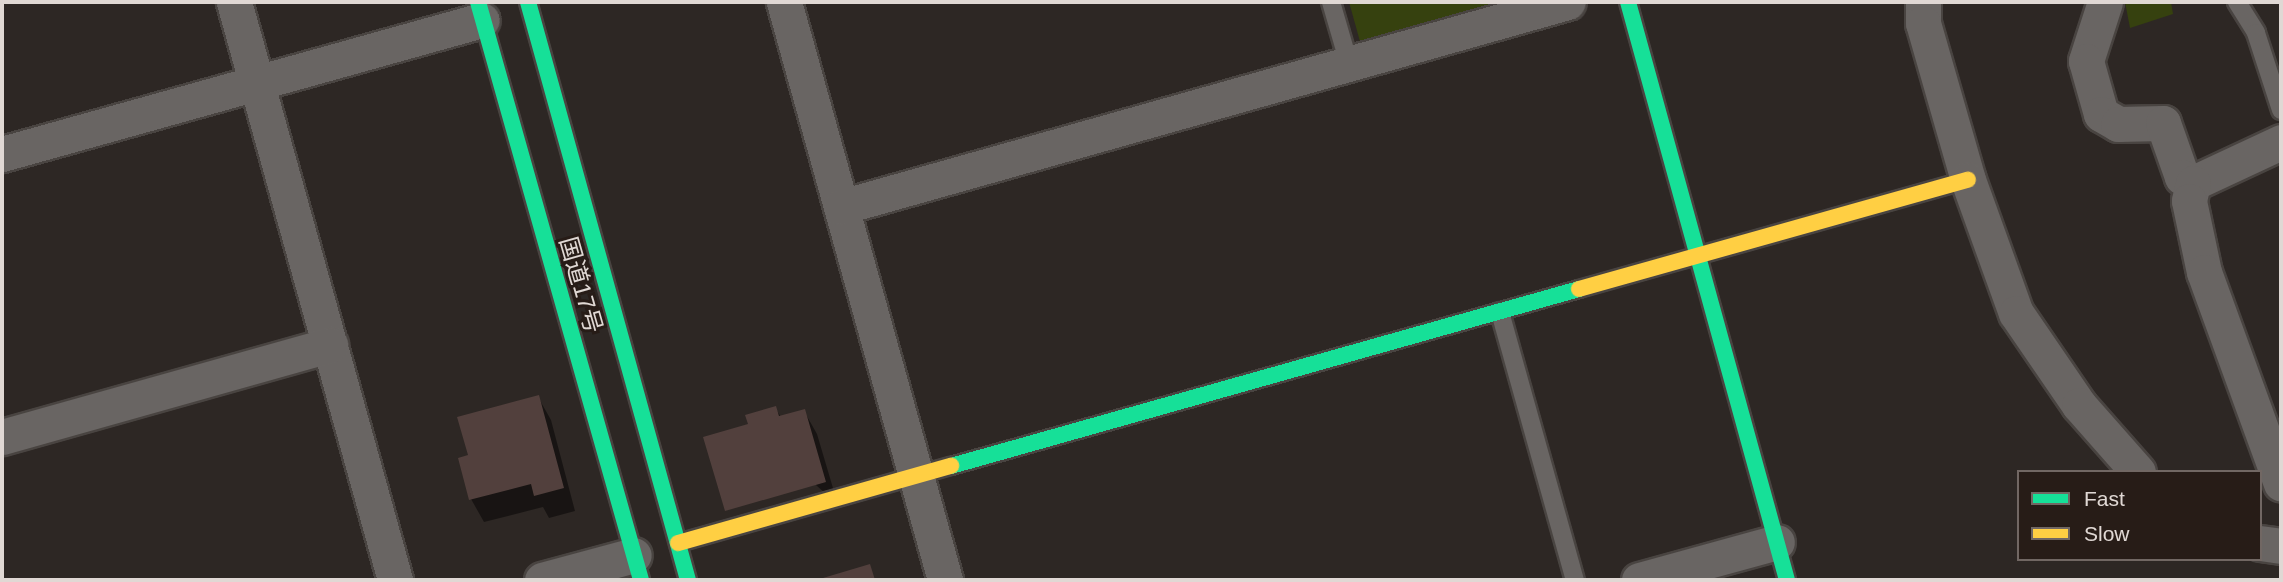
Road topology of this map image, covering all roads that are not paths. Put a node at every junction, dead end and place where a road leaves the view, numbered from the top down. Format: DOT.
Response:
graph roads {
  1 [pos="234,2"];
  2 [pos="784,2"];
  3 [pos="1331,2"];
  4 [pos="1568,2"];
  5 [pos="1628,2"];
  6 [pos="1923,2"];
  7 [pos="2105,2"];
  8 [pos="2237,2"];
  9 [pos="504,7"];
  10 [pos="1349,64"];
  11 [pos="257,84"];
  12 [pos="2281,110"];
  13 [pos="2281,142"];
  14 [pos="2,154"];
  15 [pos="1968,180"];
  16 [pos="2193,183"];
  17 [pos="841,207"];
  18 [pos="1700,256"];
  19 [pos="1500,312"];
  20 [pos="330,345"];
  21 [pos="2,437"];
  22 [pos="2136,470"];
  23 [pos="917,478"];
  24 [pos="2281,482"];
  25 [pos="1777,542"];
  26 [pos="2262,542"];
  27 [pos="678,543"];
  28 [pos="2281,546"];
  29 [pos="638,568"];
  30 [pos="395,580"];
  31 [pos="542,580"];
  32 [pos="688,580"];
  33 [pos="945,580"];
  34 [pos="1575,580"];
  35 [pos="1639,580"];
  36 [pos="1787,580"];
  1 -- 11 [label="street"];
  2 -- 17 [label="street"];
  3 -- 10 [label="lane"];
  4 -- 10 [label="street"];
  5 -- 18 [label="main road"];
  6 -- 15 [label="street"];
  7 -- 16 [label="street"];
  8 -- 12 [label="lane"];
  9 -- 11 [label="street"];
  9 -- 27 [label="main road, 国道17号"];
  9 -- 29 [label="main road, 国道17号"];
  10 -- 17 [label="street"];
  11 -- 14 [label="street"];
  11 -- 20 [label="street"];
  13 -- 16 [label="street"];
  15 -- 18 [label="main road"];
  15 -- 22 [label="street"];
  16 -- 24 [label="street"];
  17 -- 23 [label="street"];
  18 -- 19 [label="main road"];
  18 -- 25 [label="main road"];
  19 -- 23 [label="main road"];
  19 -- 34 [label="lane"];
  20 -- 21 [label="street"];
  20 -- 30 [label="street"];
  23 -- 27 [label="main road"];
  23 -- 33 [label="street"];
  25 -- 35 [label="street"];
  25 -- 36 [label="main road"];
  26 -- 28 [label="street"];
  27 -- 32 [label="main road, 国道17号"];
  29 -- 31 [label="street"];
}
